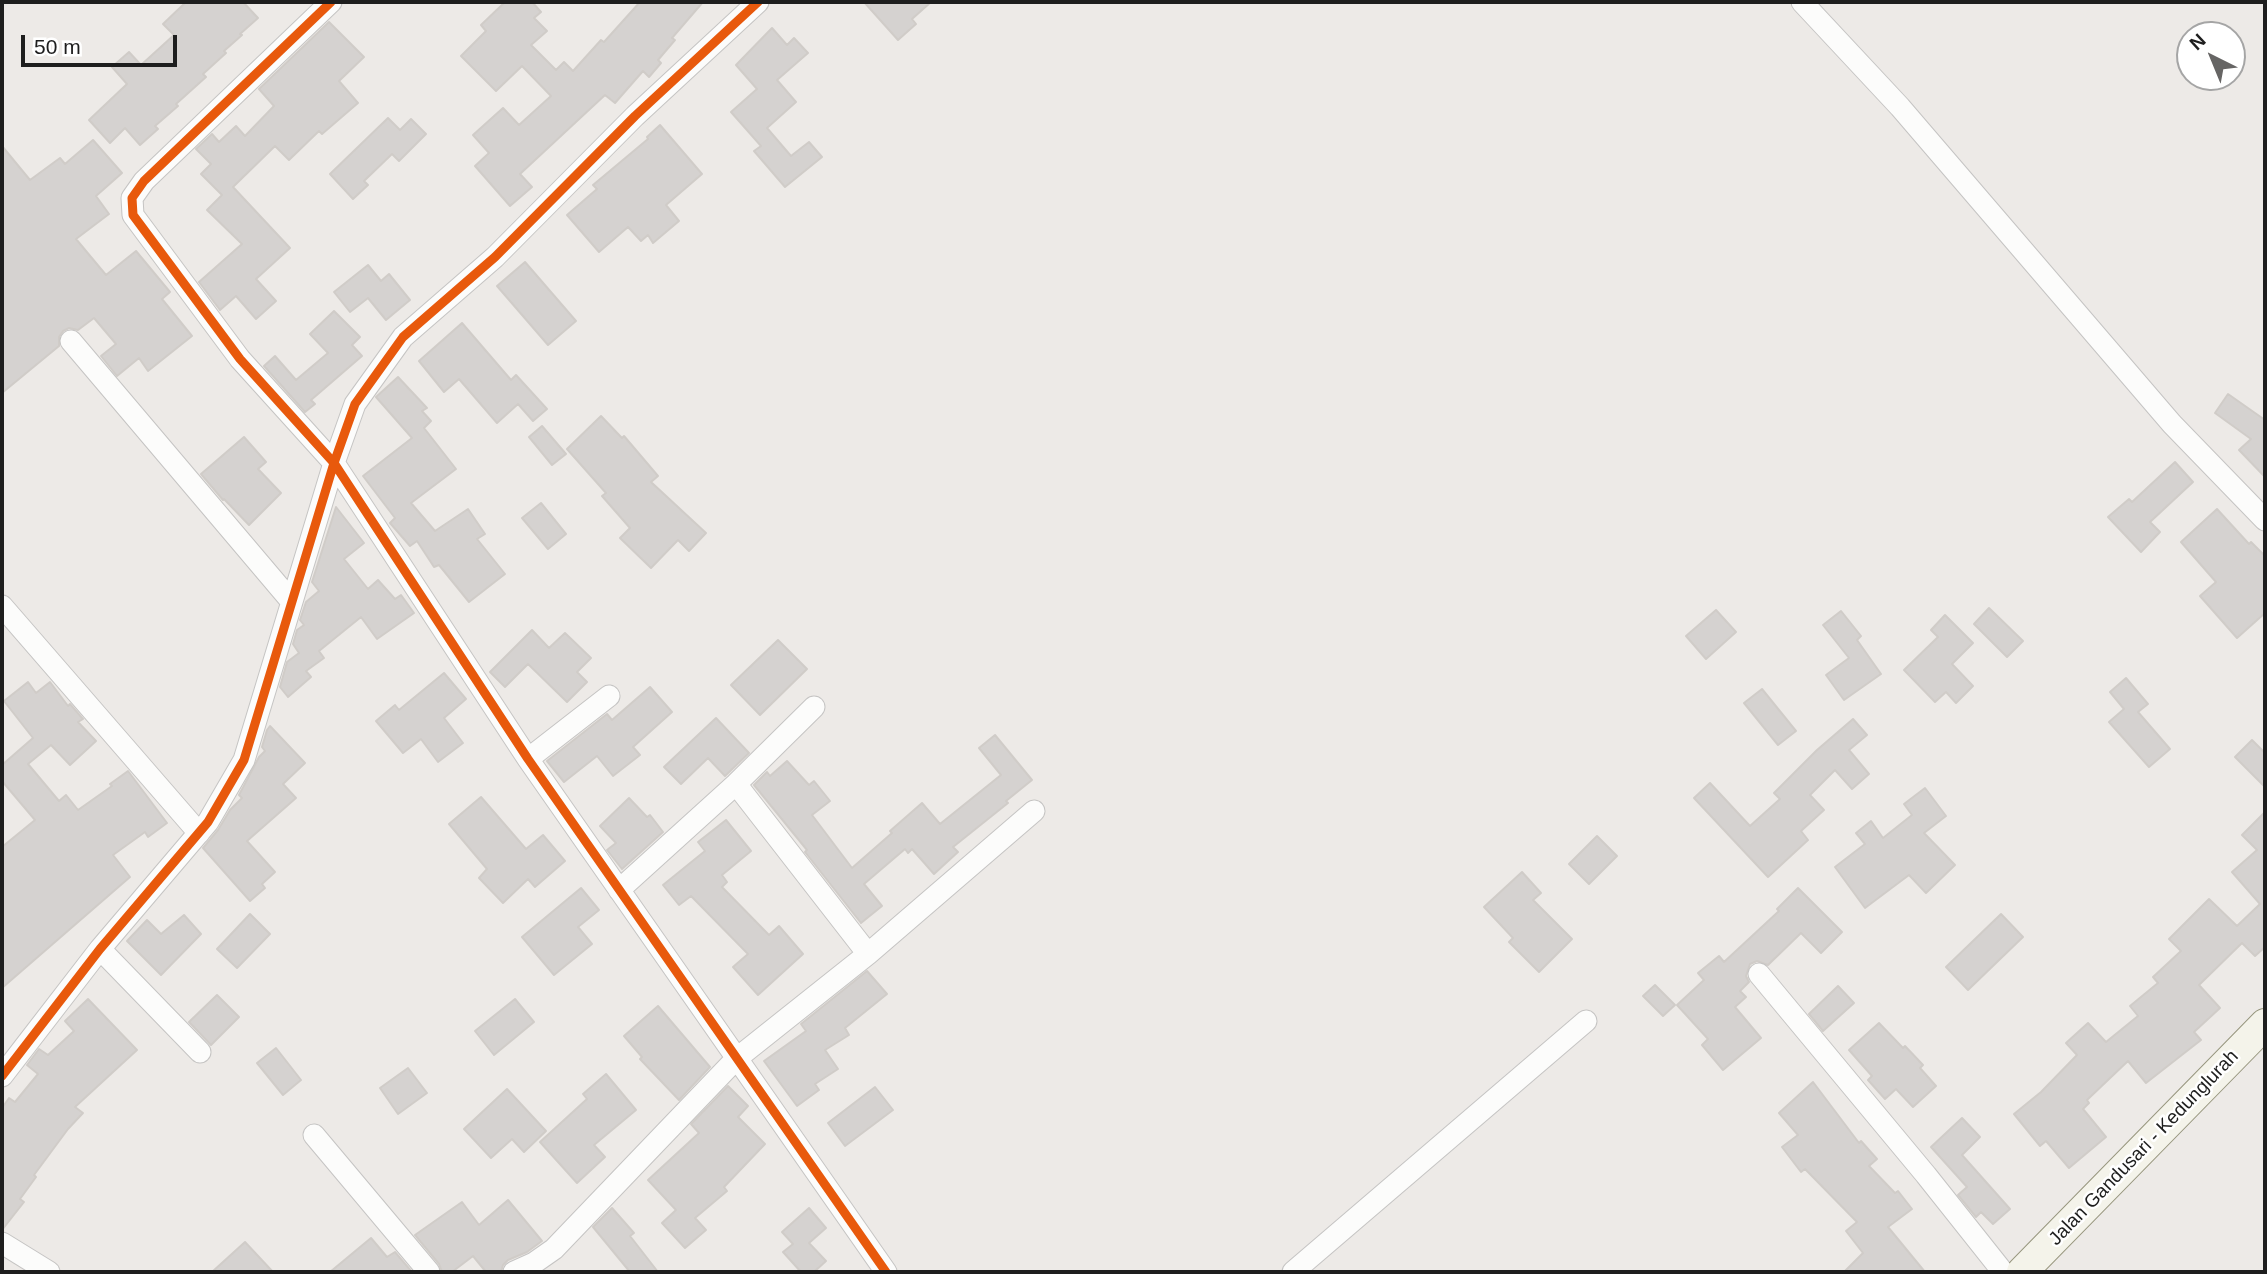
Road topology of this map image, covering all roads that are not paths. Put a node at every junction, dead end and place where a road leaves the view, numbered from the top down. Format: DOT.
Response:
graph roads {
  1 [pos="331,2"];
  2 [pos="758,2"];
  3 [pos="1802,2"];
  4 [pos="71,341"];
  5 [pos="334,463"];
  6 [pos="2265,520"];
  7 [pos="292,602"];
  8 [pos="2,606"];
  9 [pos="609,696"];
  10 [pos="814,707"];
  11 [pos="528,759"];
  12 [pos="736,784"];
  13 [pos="1034,811"];
  14 [pos="199,833"];
  15 [pos="619,890"];
  16 [pos="100,949"];
  17 [pos="869,954"];
  18 [pos="1759,974"];
  19 [pos="1586,1021"];
  20 [pos="2265,1024"];
  21 [pos="200,1052"];
  22 [pos="736,1059"];
  23 [pos="2,1076"];
  24 [pos="314,1135"];
  25 [pos="2,1242"];
  26 [pos="49,1272"];
  27 [pos="429,1272"];
  28 [pos="514,1272"];
  29 [pos="886,1272"];
  30 [pos="1293,1272"];
  31 [pos="2003,1272"];
  32 [pos="2022,1272"];
  1 -- 5 [label="street"];
  2 -- 5 [label="street"];
  3 -- 6 [label="street"];
  4 -- 7 [label="street"];
  5 -- 7 [label="street"];
  5 -- 11 [label="street"];
  7 -- 14 [label="street"];
  8 -- 14 [label="street"];
  9 -- 11 [label="street"];
  10 -- 12 [label="street"];
  11 -- 15 [label="street"];
  12 -- 15 [label="street"];
  12 -- 17 [label="street"];
  13 -- 17 [label="street"];
  14 -- 16 [label="street"];
  15 -- 22 [label="street"];
  16 -- 21 [label="street"];
  16 -- 23 [label="street"];
  17 -- 22 [label="street"];
  18 -- 31 [label="street"];
  19 -- 30 [label="street"];
  20 -- 32 [label="street, Jalan Gandusari - Kedunglurah"];
  22 -- 28 [label="street"];
  22 -- 29 [label="street"];
  24 -- 27 [label="street"];
  25 -- 26 [label="street"];
}
